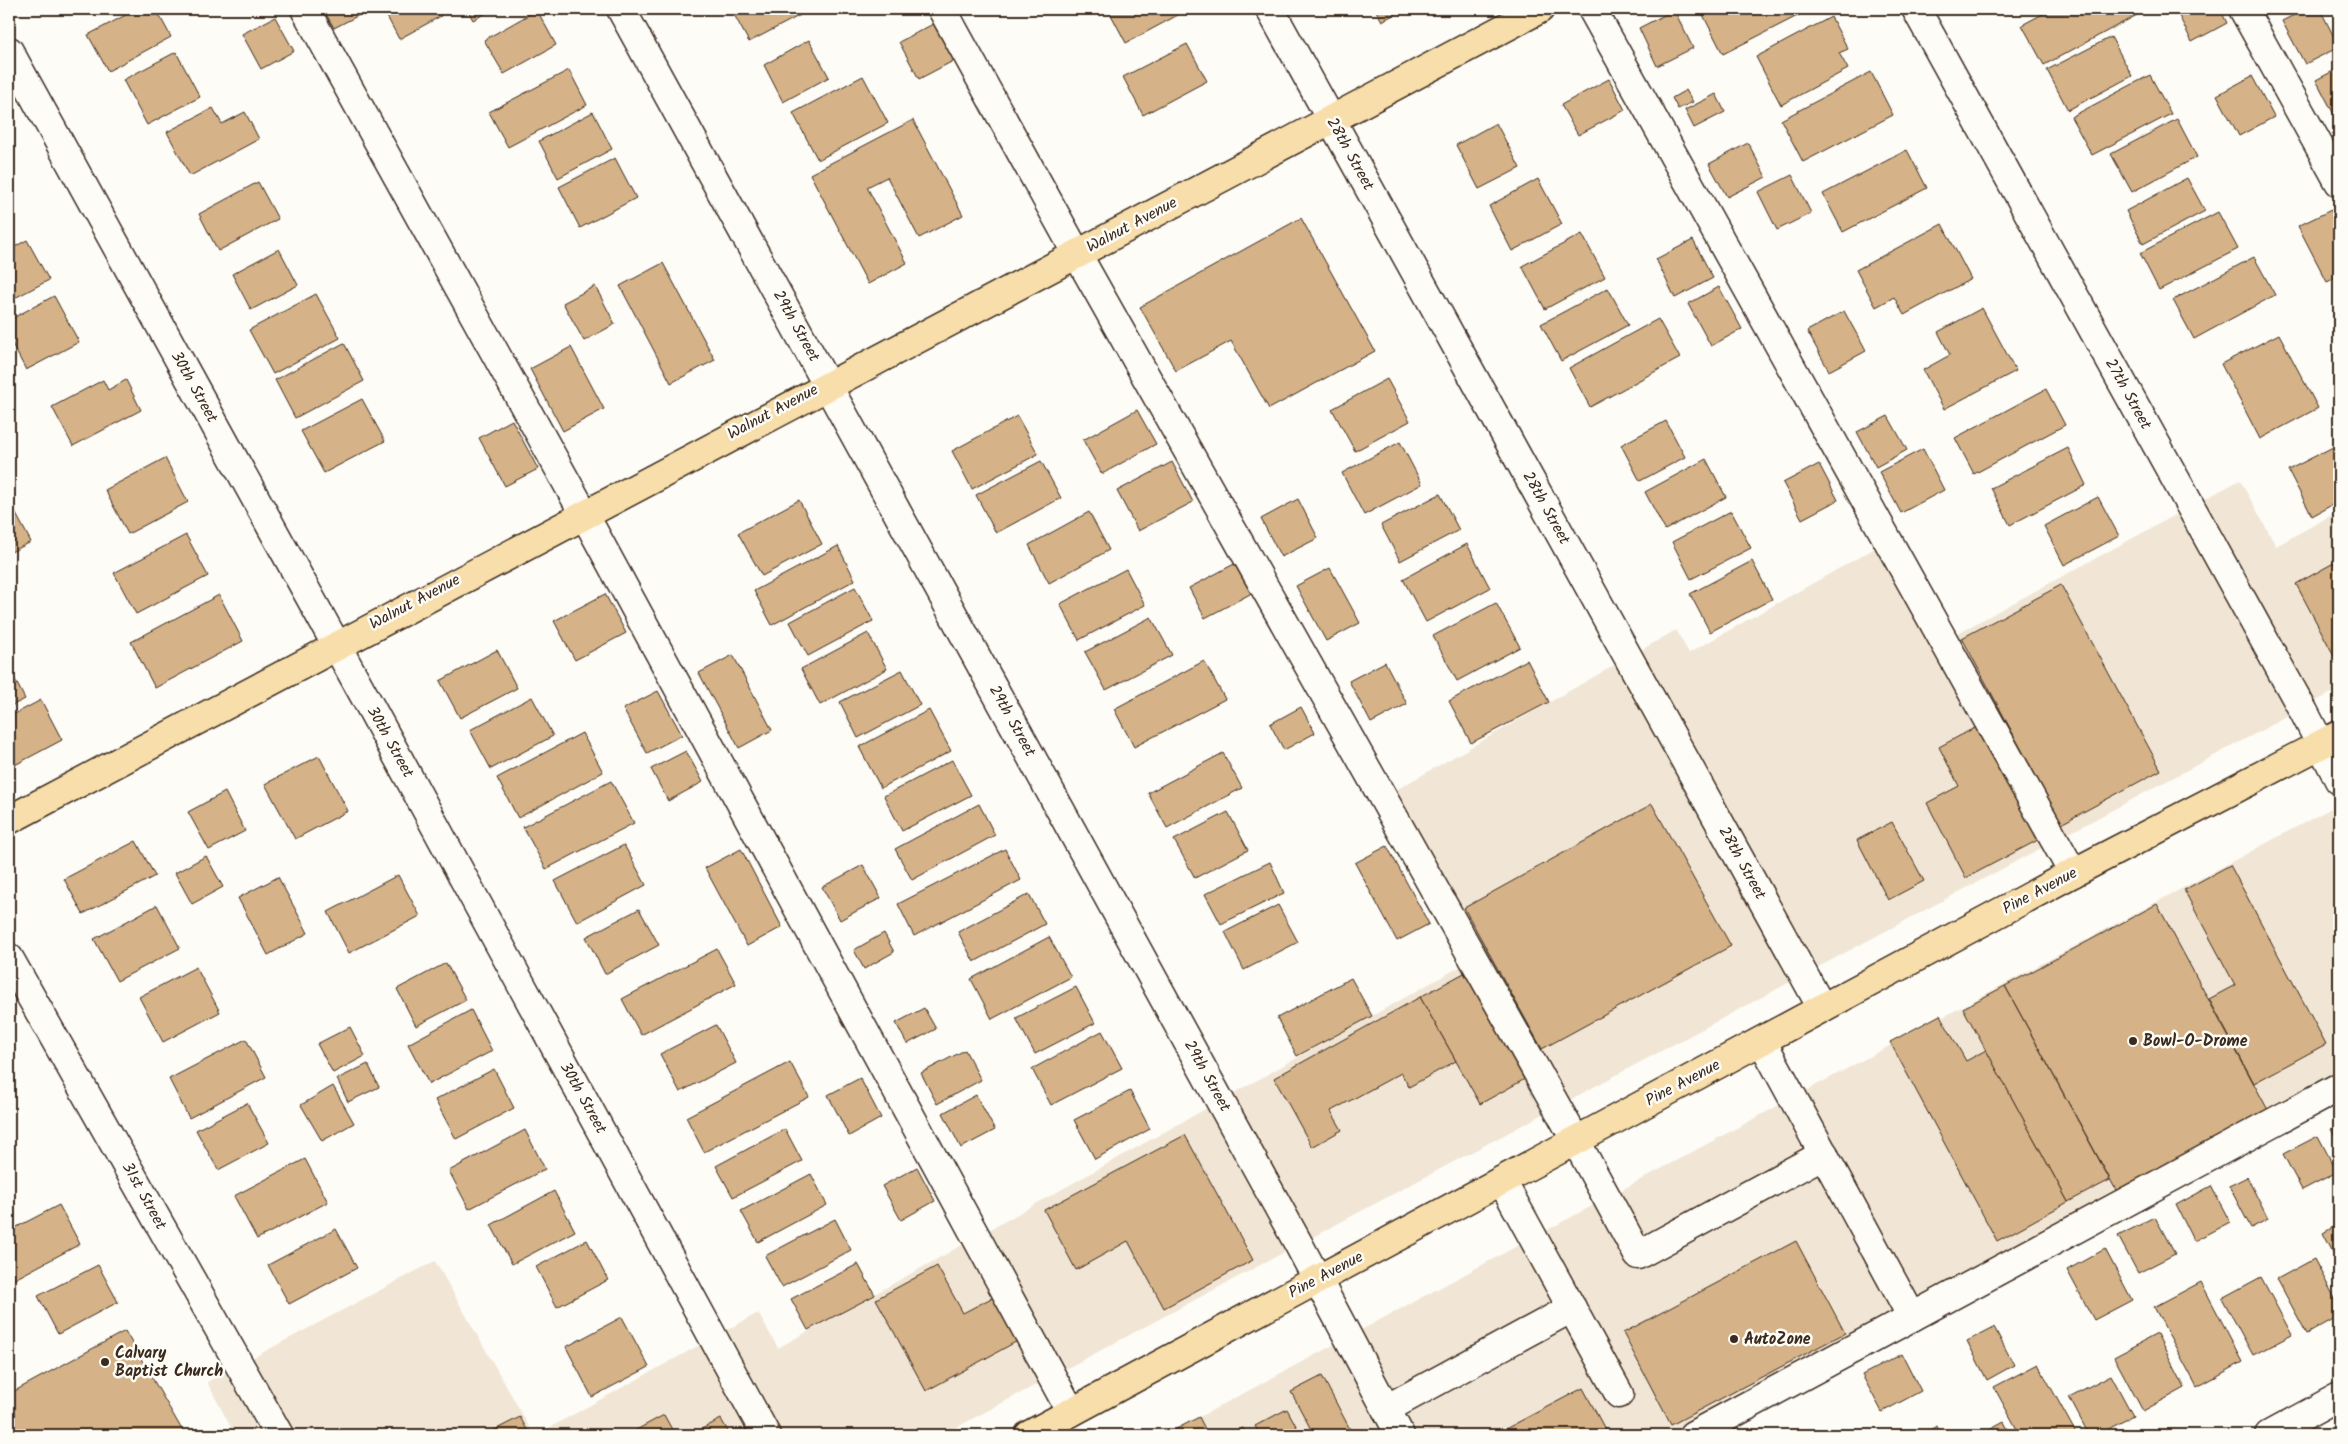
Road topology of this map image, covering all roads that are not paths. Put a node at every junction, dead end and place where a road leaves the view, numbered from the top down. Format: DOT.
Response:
graph roads {
  1 [pos="305,9"];
  2 [pos="621,9"];
  3 [pos="942,9"];
  4 [pos="1270,9"];
  5 [pos="1540,9"];
  6 [pos="1592,9"];
  7 [pos="1916,9"];
  8 [pos="2243,9"];
  9 [pos="9,52"];
  10 [pos="1331,119"];
  11 [pos="2339,182"];
  12 [pos="1076,254"];
  13 [pos="827,383"];
  14 [pos="584,512"];
  15 [pos="336,644"];
  16 [pos="2331,740"];
  17 [pos="2339,780"];
  18 [pos="9,820"];
  19 [pos="2073,874"];
  20 [pos="9,958"];
  21 [pos="1822,1008"];
  22 [pos="1762,1041"];
  23 [pos="2339,1086"];
  24 [pos="1576,1141"];
  25 [pos="1824,1154"];
  26 [pos="1502,1181"];
  27 [pos="1318,1280"];
  28 [pos="1572,1308"];
  29 [pos="1912,1317"];
  30 [pos="1619,1394"];
  31 [pos="2339,1398"];
  32 [pos="1386,1409"];
  33 [pos="1071,1412"];
  34 [pos="279,1435"];
  35 [pos="766,1435"];
  36 [pos="1029,1435"];
  37 [pos="1400,1435"];
  38 [pos="1693,1435"];
  39 [pos="2269,1435"];
  1 -- 14 [label="street"];
  2 -- 13 [label="street, 29th Street"];
  3 -- 12 [label="street"];
  4 -- 10 [label="street, 28th Street"];
  5 -- 10 [label="main road, Walnut Avenue"];
  6 -- 19 [label="street"];
  7 -- 16 [label="street, 27th Street"];
  8 -- 11 [label="street"];
  9 -- 15 [label="street, 30th Street"];
  10 -- 12 [label="main road, Walnut Avenue"];
  10 -- 21 [label="street, 28th Street"];
  12 -- 13 [label="main road, Walnut Avenue"];
  12 -- 24 [label="street"];
  13 -- 14 [label="main road, Walnut Avenue"];
  13 -- 27 [label="street, 29th Street"];
  14 -- 15 [label="main road, Walnut Avenue"];
  14 -- 33 [label="street"];
  15 -- 18 [label="main road, Walnut Avenue"];
  15 -- 35 [label="street, 30th Street"];
  16 -- 17 [label="street, 27th Street"];
  16 -- 19 [label="main road, Pine Avenue"];
  19 -- 21 [label="main road, Pine Avenue"];
  20 -- 34 [label="street, 31st Street"];
  21 -- 22 [label="main road, Pine Avenue"];
  22 -- 24 [label="main road, Pine Avenue"];
  22 -- 25 [label="street"];
  23 -- 29 [label="street"];
  24 -- 25 [label="street"];
  24 -- 26 [label="main road, Pine Avenue"];
  25 -- 29 [label="street"];
  26 -- 27 [label="main road, Pine Avenue"];
  26 -- 28 [label="street"];
  27 -- 32 [label="street, 29th Street"];
  27 -- 33 [label="main road, Pine Avenue"];
  28 -- 30 [label="street"];
  28 -- 32 [label="street"];
  29 -- 38 [label="street"];
  31 -- 39 [label="street"];
  32 -- 37 [label="street, 29th Street"];
  33 -- 36 [label="main road, Pine Avenue"];
}
